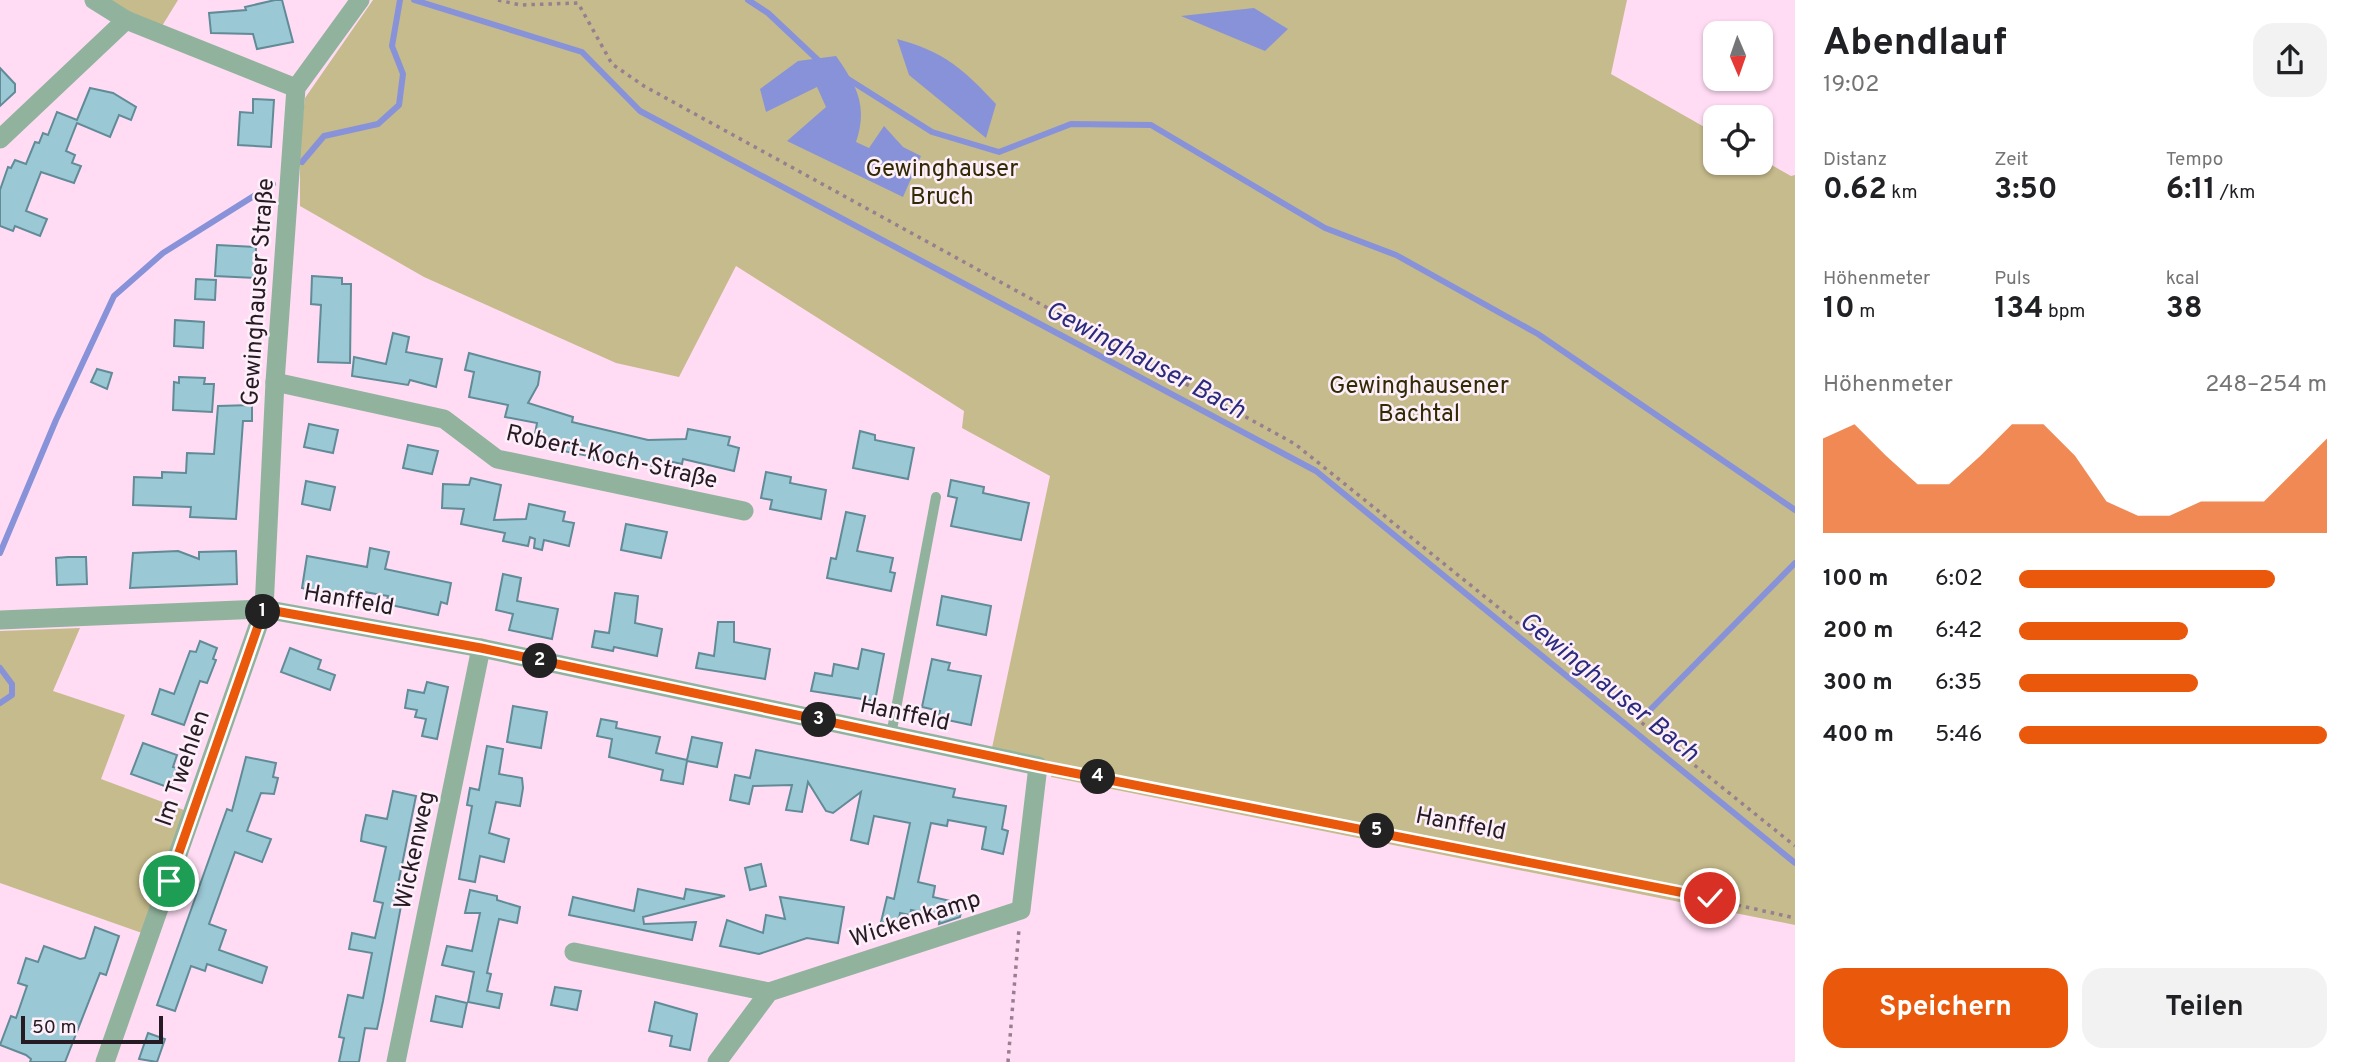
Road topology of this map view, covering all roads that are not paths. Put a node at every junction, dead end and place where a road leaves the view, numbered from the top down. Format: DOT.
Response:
graph roads {
  1 [pos="94,0"];
  2 [pos="360,0"];
  3 [pos="125,20"];
  4 [pos="296,88"];
  5 [pos="0,139"];
  6 [pos="275,382"];
  7 [pos="936,497"];
  8 [pos="744,511"];
  9 [pos="264,609"];
  10 [pos="0,620"];
  11 [pos="481,648"];
  12 [pos="891,735"];
  13 [pos="1038,766"];
  14 [pos="574,952"];
  15 [pos="768,992"];
  16 [pos="105,1062"];
  17 [pos="396,1062"];
  18 [pos="717,1062"];
  1 -- 3 [label="street"];
  2 -- 4 [label="street"];
  3 -- 4 [label="street"];
  3 -- 5 [label="street"];
  4 -- 6 [label="street, Gewinghauser Straße"];
  6 -- 8 [label="street, Robert-Koch-Straße"];
  6 -- 9 [label="street, Gewinghauser Straße"];
  7 -- 12 [label="lane"];
  9 -- 10 [label="street, Hanffeld"];
  9 -- 11 [label="street, Hanffeld"];
  9 -- 16 [label="street, Im Twehlen"];
  11 -- 12 [label="street, Hanffeld"];
  11 -- 17 [label="street, Wickenweg"];
  12 -- 13 [label="street, Hanffeld"];
  13 -- 15 [label="street, Wickenkamp"];
  14 -- 15 [label="street"];
  15 -- 18 [label="street"];
}
